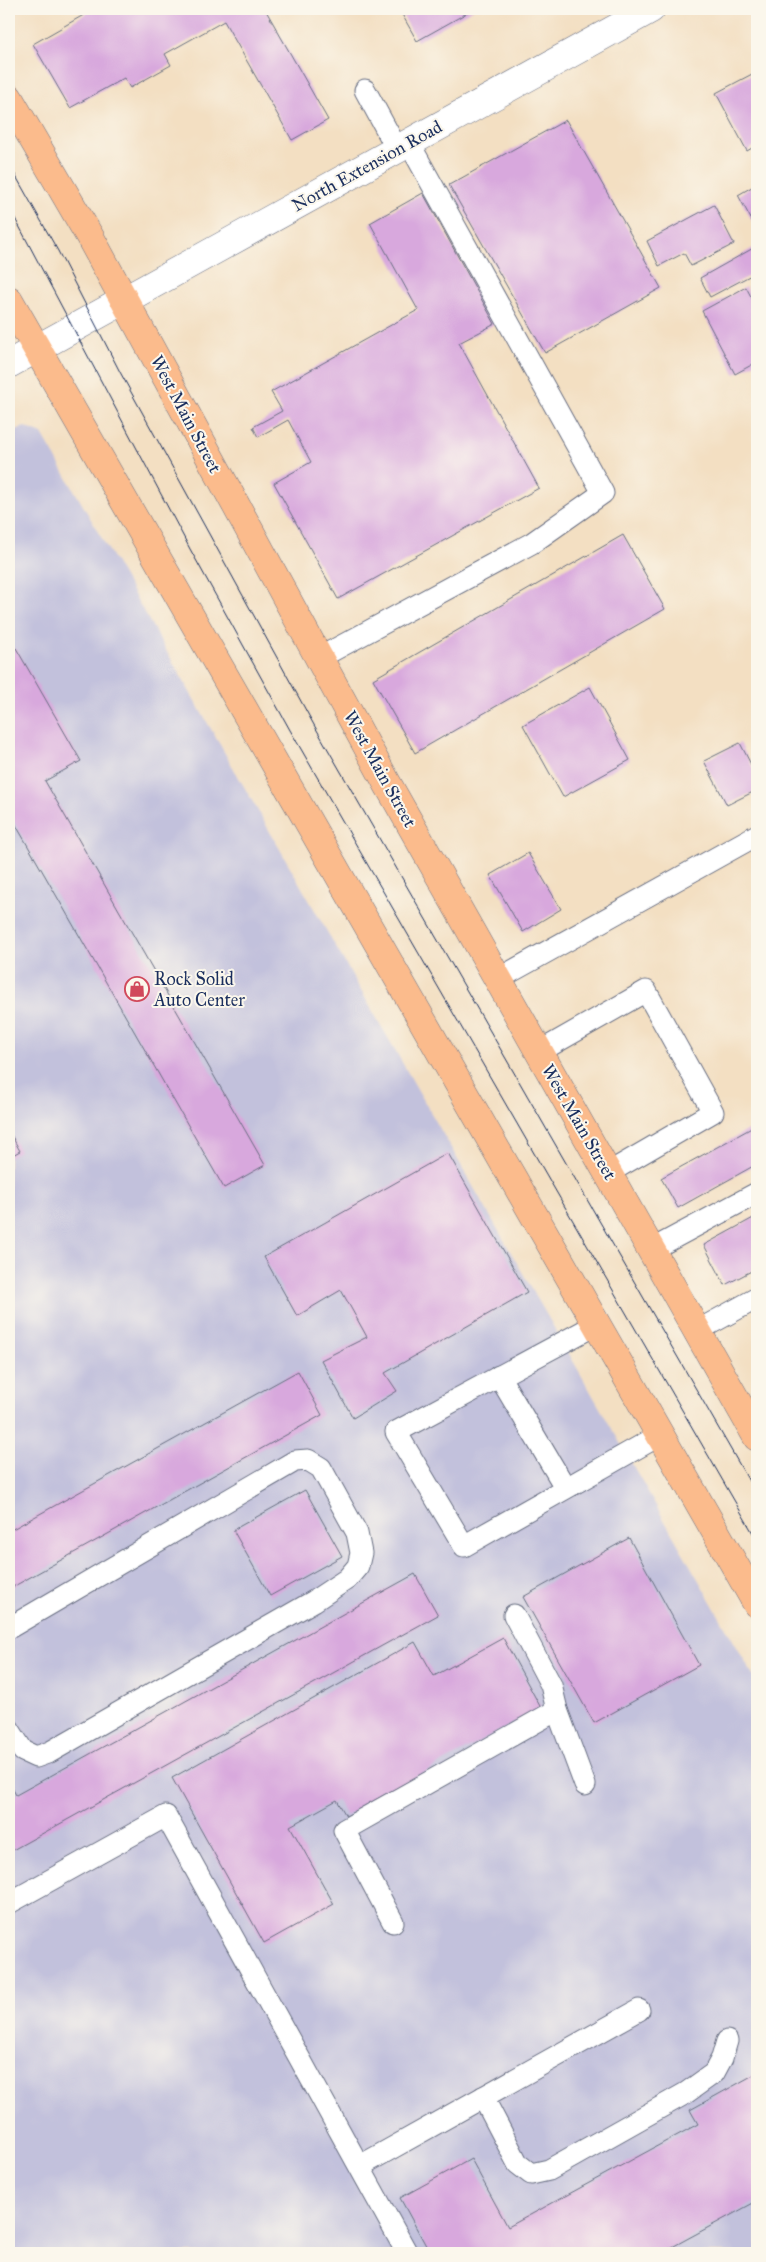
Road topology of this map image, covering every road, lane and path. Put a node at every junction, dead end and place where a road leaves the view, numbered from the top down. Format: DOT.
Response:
graph roads {
  1 [pos="651,9"];
  2 [pos="365,90"];
  3 [pos="9,98"];
  4 [pos="403,146"];
  5 [pos="9,300"];
  6 [pos="124,300"];
  7 [pos="37,348"];
  8 [pos="9,364"];
  9 [pos="319,658"];
  10 [pos="757,835"];
  11 [pos="498,978"];
  12 [pos="539,1052"];
  13 [pos="608,1174"];
  14 [pos="757,1192"];
  15 [pos="651,1250"];
  16 [pos="757,1298"];
  17 [pos="597,1324"];
  18 [pos="697,1331"];
  19 [pos="499,1376"];
  20 [pos="660,1435"];
  21 [pos="757,1437"];
  22 [pos="565,1487"];
  23 [pos="757,1604"];
  24 [pos="514,1615"];
  25 [pos="9,1628"];
  26 [pos="556,1710"];
  27 [pos="9,1728"];
  28 [pos="585,1784"];
  29 [pos="9,1903"];
  30 [pos="394,1922"];
  31 [pos="639,2010"];
  32 [pos="727,2041"];
  33 [pos="482,2097"];
  34 [pos="360,2166"];
  35 [pos="407,2253"];
  1 -- 4 [label="street, North Extension Road"];
  2 -- 4 [label="lane"];
  3 -- 6 [label="main road, West Main Street"];
  4 -- 6 [label="street, North Extension Road"];
  4 -- 9 [label="lane"];
  5 -- 7 [label="main road"];
  6 -- 7 [label="street, North Extension Road"];
  6 -- 9 [label="main road, West Main Street"];
  7 -- 8 [label="street, North Extension Road"];
  7 -- 17 [label="main road"];
  9 -- 11 [label="main road, West Main Street"];
  10 -- 11 [label="lane"];
  11 -- 12 [label="main road, West Main Street"];
  12 -- 13 [label="main road, West Main Street"];
  12 -- 13 [label="lane"];
  13 -- 15 [label="main road, West Main Street"];
  14 -- 15 [label="lane"];
  15 -- 18 [label="main road, West Main Street"];
  16 -- 18 [label="lane"];
  17 -- 19 [label="lane"];
  17 -- 20 [label="main road"];
  18 -- 21 [label="main road, West Main Street"];
  19 -- 22 [label="lane"];
  19 -- 22 [label="lane"];
  20 -- 22 [label="lane"];
  20 -- 23 [label="main road"];
  24 -- 26 [label="lane"];
  25 -- 27 [label="lane"];
  26 -- 28 [label="lane"];
  26 -- 30 [label="lane"];
  29 -- 34 [label="lane"];
  31 -- 33 [label="lane"];
  32 -- 33 [label="lane"];
  33 -- 34 [label="lane"];
  34 -- 35 [label="lane"];
}
